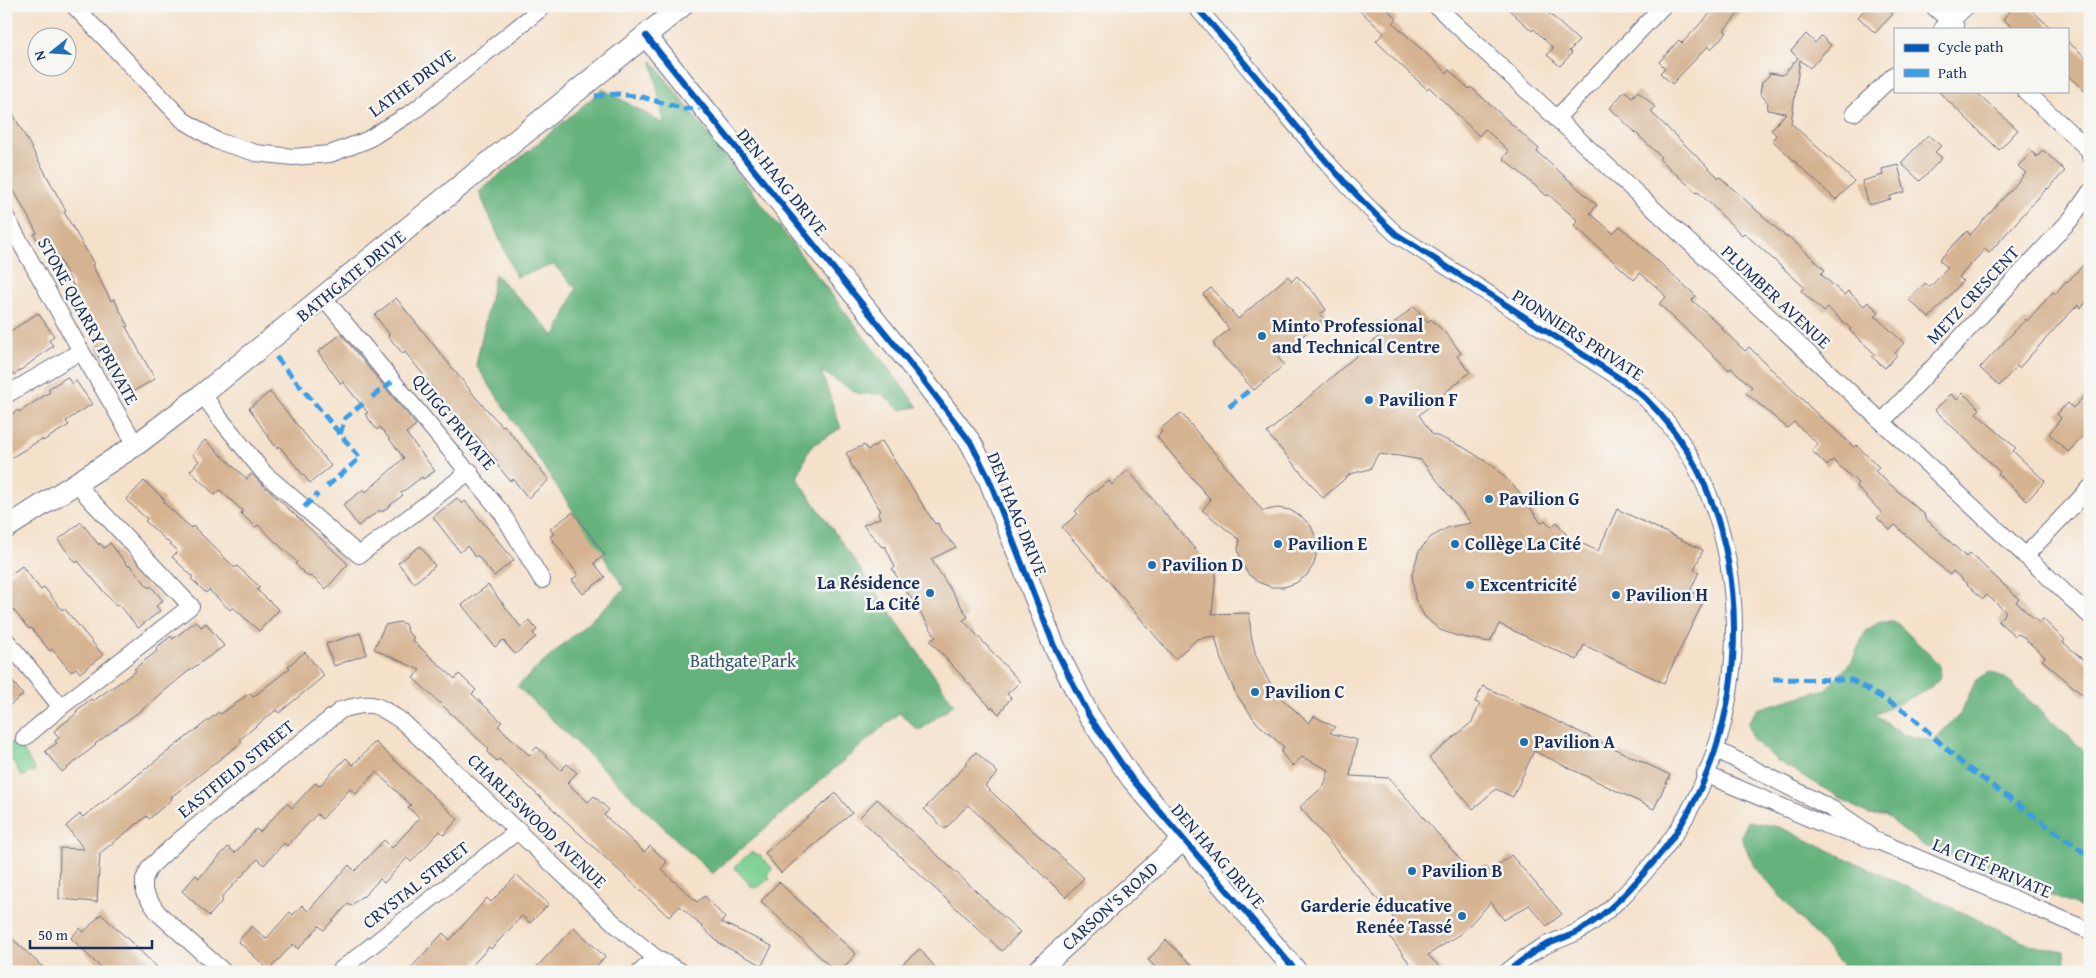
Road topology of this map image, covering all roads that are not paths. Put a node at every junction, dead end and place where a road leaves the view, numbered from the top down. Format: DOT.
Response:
graph roads {
  1 [pos="74,6"];
  2 [pos="544,6"];
  3 [pos="682,6"];
  4 [pos="1195,6"];
  5 [pos="1436,6"];
  6 [pos="1663,6"];
  7 [pos="1933,6"];
  8 [pos="1967,6"];
  9 [pos="1950,26"];
  10 [pos="646,36"];
  11 [pos="1894,75"];
  12 [pos="2026,92"];
  13 [pos="1854,113"];
  14 [pos="1556,119"];
  15 [pos="2090,156"];
  16 [pos="2090,192"];
  17 [pos="6,216"];
  18 [pos="324,298"];
  19 [pos="81,352"];
  20 [pos="203,394"];
  21 [pos="6,395"];
  22 [pos="1882,422"];
  23 [pos="136,444"];
  24 [pos="470,471"];
  25 [pos="78,483"];
  26 [pos="2090,488"];
  27 [pos="6,528"];
  28 [pos="2025,556"];
  29 [pos="542,580"];
  30 [pos="2090,616"];
  31 [pos="7,644"];
  32 [pos="363,703"];
  33 [pos="61,707"];
  34 [pos="24,738"];
  35 [pos="1715,749"];
  36 [pos="1706,774"];
  37 [pos="519,830"];
  38 [pos="1183,840"];
  39 [pos="1880,842"];
  40 [pos="2090,931"];
  41 [pos="656,958"];
  42 [pos="224,972"];
  43 [pos="338,972"];
  44 [pos="640,972"];
  45 [pos="682,972"];
  46 [pos="1036,972"];
  47 [pos="1297,972"];
  48 [pos="1507,972"];
  1 -- 2 [label="street, LATHE DRIVE"];
  3 -- 10 [label="street, BATHGATE DRIVE"];
  4 -- 35 [label="street, PIONNIERS PRIVATE"];
  5 -- 14 [label="street, PLUMBER AVENUE"];
  6 -- 14 [label="street"];
  7 -- 9 [label="street"];
  8 -- 9 [label="street"];
  10 -- 18 [label="street, BATHGATE DRIVE"];
  10 -- 38 [label="street, DEN HAAG DRIVE"];
  11 -- 13 [label="street"];
  12 -- 15 [label="street"];
  14 -- 22 [label="street, PLUMBER AVENUE"];
  16 -- 22 [label="street, METZ CRESCENT"];
  17 -- 19 [label="street, STONE QUARRY PRIVATE"];
  18 -- 20 [label="street, BATHGATE DRIVE"];
  18 -- 24 [label="street, QUIGG PRIVATE"];
  19 -- 21 [label="street"];
  19 -- 23 [label="street, STONE QUARRY PRIVATE"];
  20 -- 23 [label="street, BATHGATE DRIVE"];
  20 -- 24 [label="street"];
  22 -- 28 [label="street, PLUMBER AVENUE"];
  23 -- 25 [label="street, BATHGATE DRIVE"];
  24 -- 29 [label="street, QUIGG PRIVATE"];
  25 -- 27 [label="street, BATHGATE DRIVE"];
  25 -- 33 [label="street"];
  26 -- 28 [label="street"];
  28 -- 30 [label="street, PLUMBER AVENUE"];
  31 -- 33 [label="street"];
  32 -- 37 [label="street, CHARLESWOOD AVENUE"];
  32 -- 42 [label="street, EASTFIELD STREET"];
  33 -- 34 [label="street"];
  35 -- 36 [label="street, PIONNIERS PRIVATE"];
  35 -- 39 [label="street, LA CITÉ PRIVATE"];
  36 -- 39 [label="street, LA CITÉ PRIVATE"];
  36 -- 48 [label="street, PIONNIERS PRIVATE"];
  37 -- 41 [label="street, CHARLESWOOD AVENUE"];
  37 -- 43 [label="street, CRYSTAL STREET"];
  38 -- 46 [label="street, CARSON'S ROAD"];
  38 -- 47 [label="street, DEN HAAG DRIVE"];
  39 -- 40 [label="street, LA CITÉ PRIVATE"];
  41 -- 44 [label="street"];
  41 -- 45 [label="street, CHARLESWOOD AVENUE"];
}
